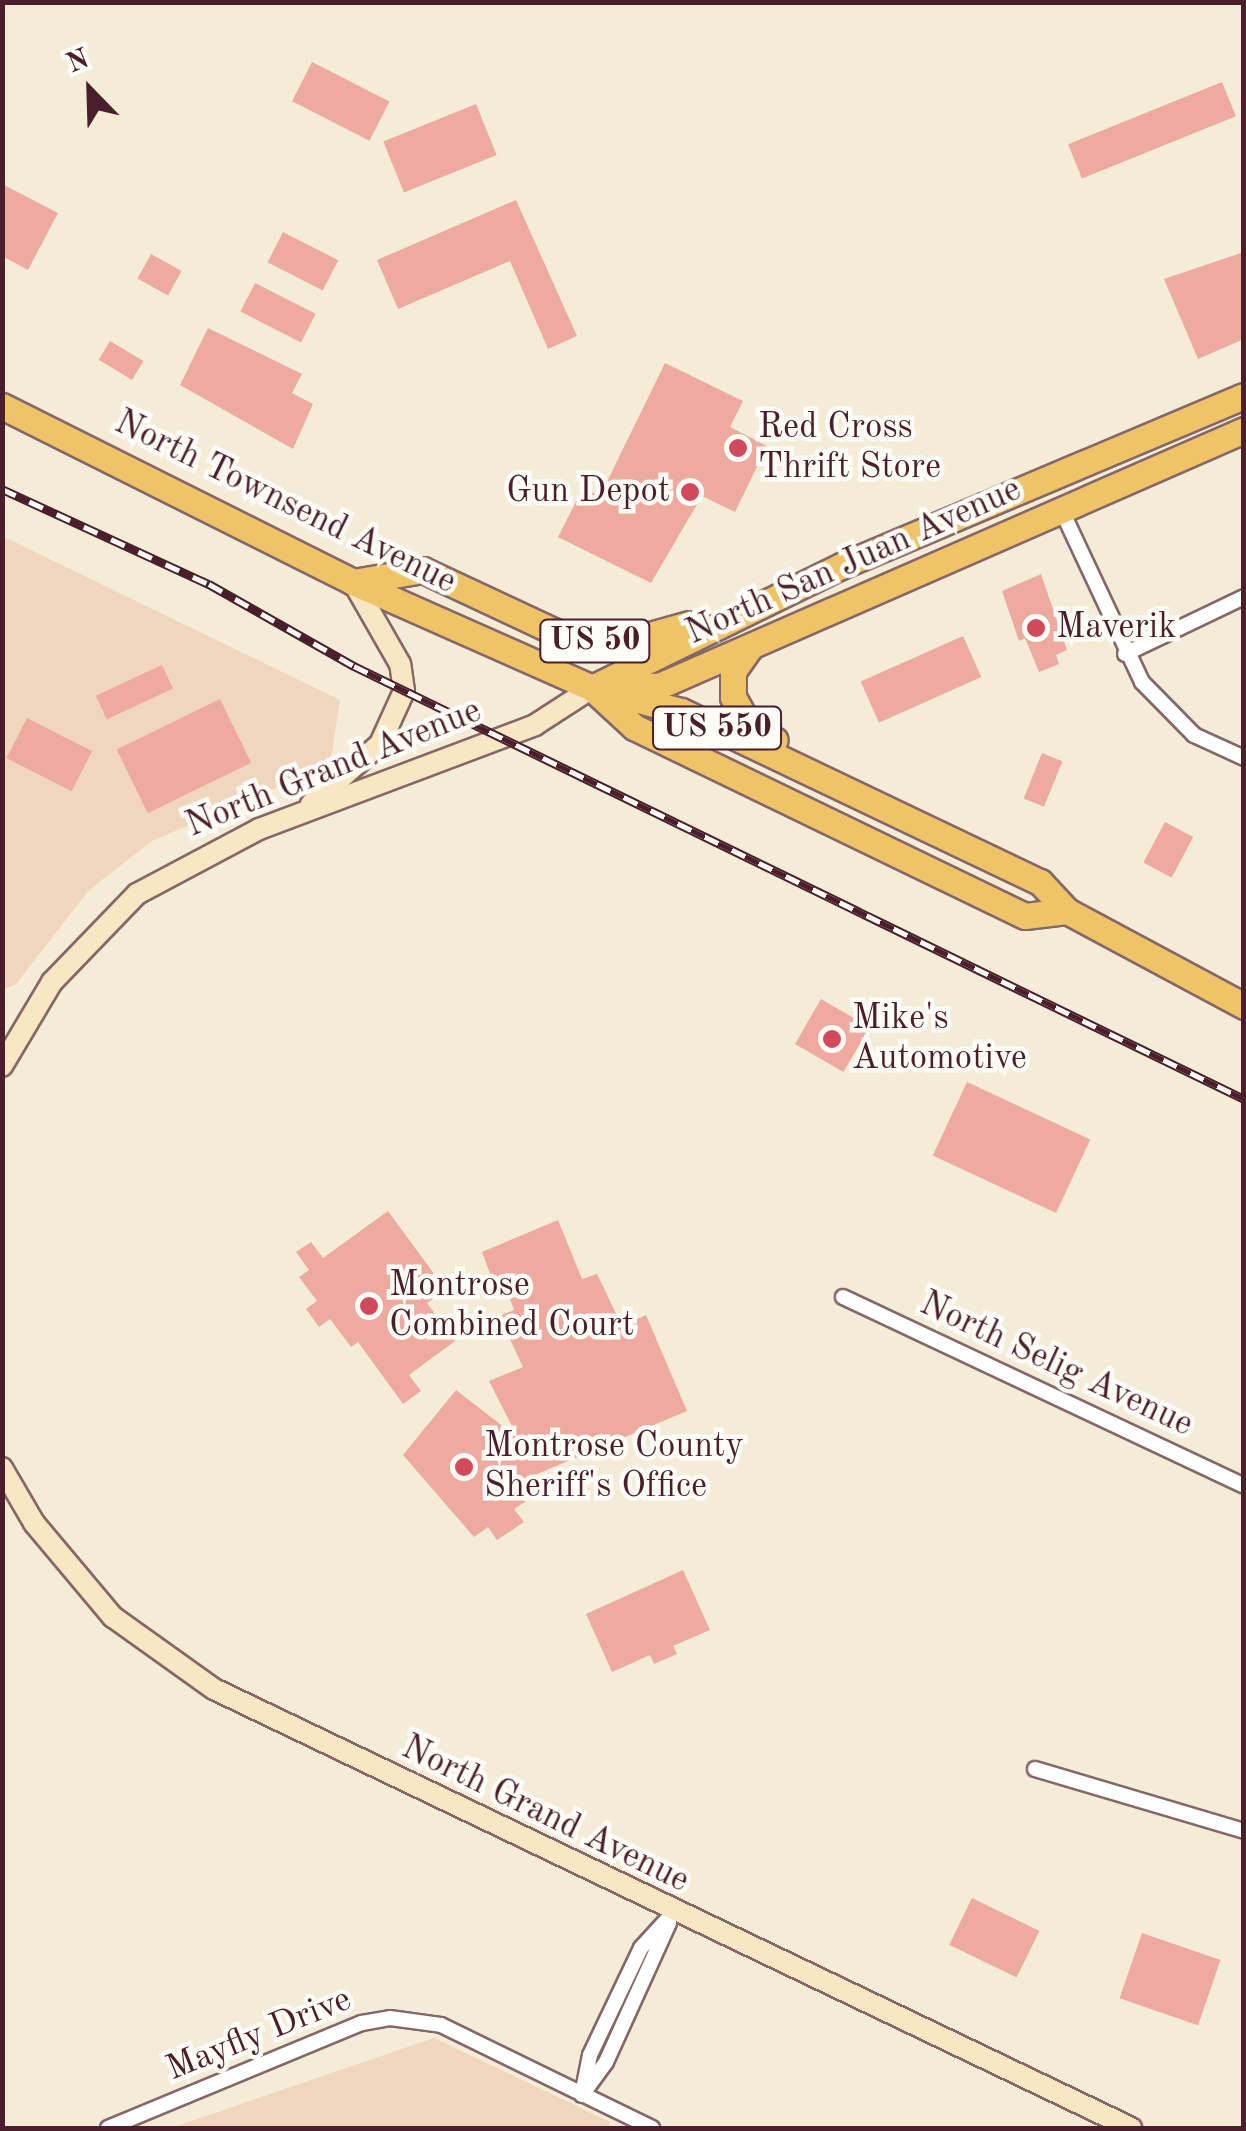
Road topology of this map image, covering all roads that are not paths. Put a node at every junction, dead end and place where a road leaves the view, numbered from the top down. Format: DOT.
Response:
graph roads {
  1 [pos="1244,396"];
  2 [pos="2,406"];
  3 [pos="1244,430"];
  4 [pos="1062,509"];
  5 [pos="841,566"];
  6 [pos="353,582"];
  7 [pos="1244,597"];
  8 [pos="750,647"];
  9 [pos="1125,654"];
  10 [pos="592,688"];
  11 [pos="1244,758"];
  12 [pos="301,813"];
  13 [pos="903,817"];
  14 [pos="1067,911"];
  15 [pos="1244,1006"];
  16 [pos="2,1066"];
  17 [pos="843,1298"];
  18 [pos="2,1468"];
  19 [pos="1244,1486"];
  20 [pos="1035,1769"];
  21 [pos="1244,1831"];
  22 [pos="673,1913"];
  23 [pos="582,2094"];
  24 [pos="108,2128"];
  25 [pos="652,2128"];
  26 [pos="1131,2128"];
  1 -- 5 [label="highway, North San Juan Avenue / US 50"];
  2 -- 6 [label="highway, North Townsend Avenue / US 50"];
  3 -- 4 [label="highway, North San Juan Avenue / US 50"];
  4 -- 8 [label="highway, North San Juan Avenue / US 50"];
  4 -- 9 [label="street"];
  5 -- 6 [label="highway, US 50"];
  5 -- 10 [label="highway, North San Juan Avenue / US 50"];
  6 -- 10 [label="highway, North Townsend Avenue / US 50"];
  6 -- 12 [label="street"];
  7 -- 9 [label="street"];
  8 -- 10 [label="highway, North San Juan Avenue / US 50"];
  8 -- 13 [label="highway"];
  9 -- 11 [label="street"];
  10 -- 12 [label="street, North Grand Avenue"];
  10 -- 13 [label="highway, North Townsend Avenue / US 550"];
  10 -- 14 [label="highway, North Townsend Avenue / US 550"];
  12 -- 16 [label="street, North Grand Avenue"];
  13 -- 14 [label="highway, North Townsend Avenue / US 550"];
  14 -- 15 [label="highway, North Townsend Avenue / US 550"];
  17 -- 19 [label="street, North Selig Avenue"];
  18 -- 22 [label="street, North Grand Avenue"];
  20 -- 21 [label="street"];
  22 -- 23 [label="street"];
  22 -- 26 [label="street, North Grand Avenue"];
  23 -- 24 [label="street, Mayfly Drive"];
  23 -- 25 [label="street, Mayfly Drive"];
}
